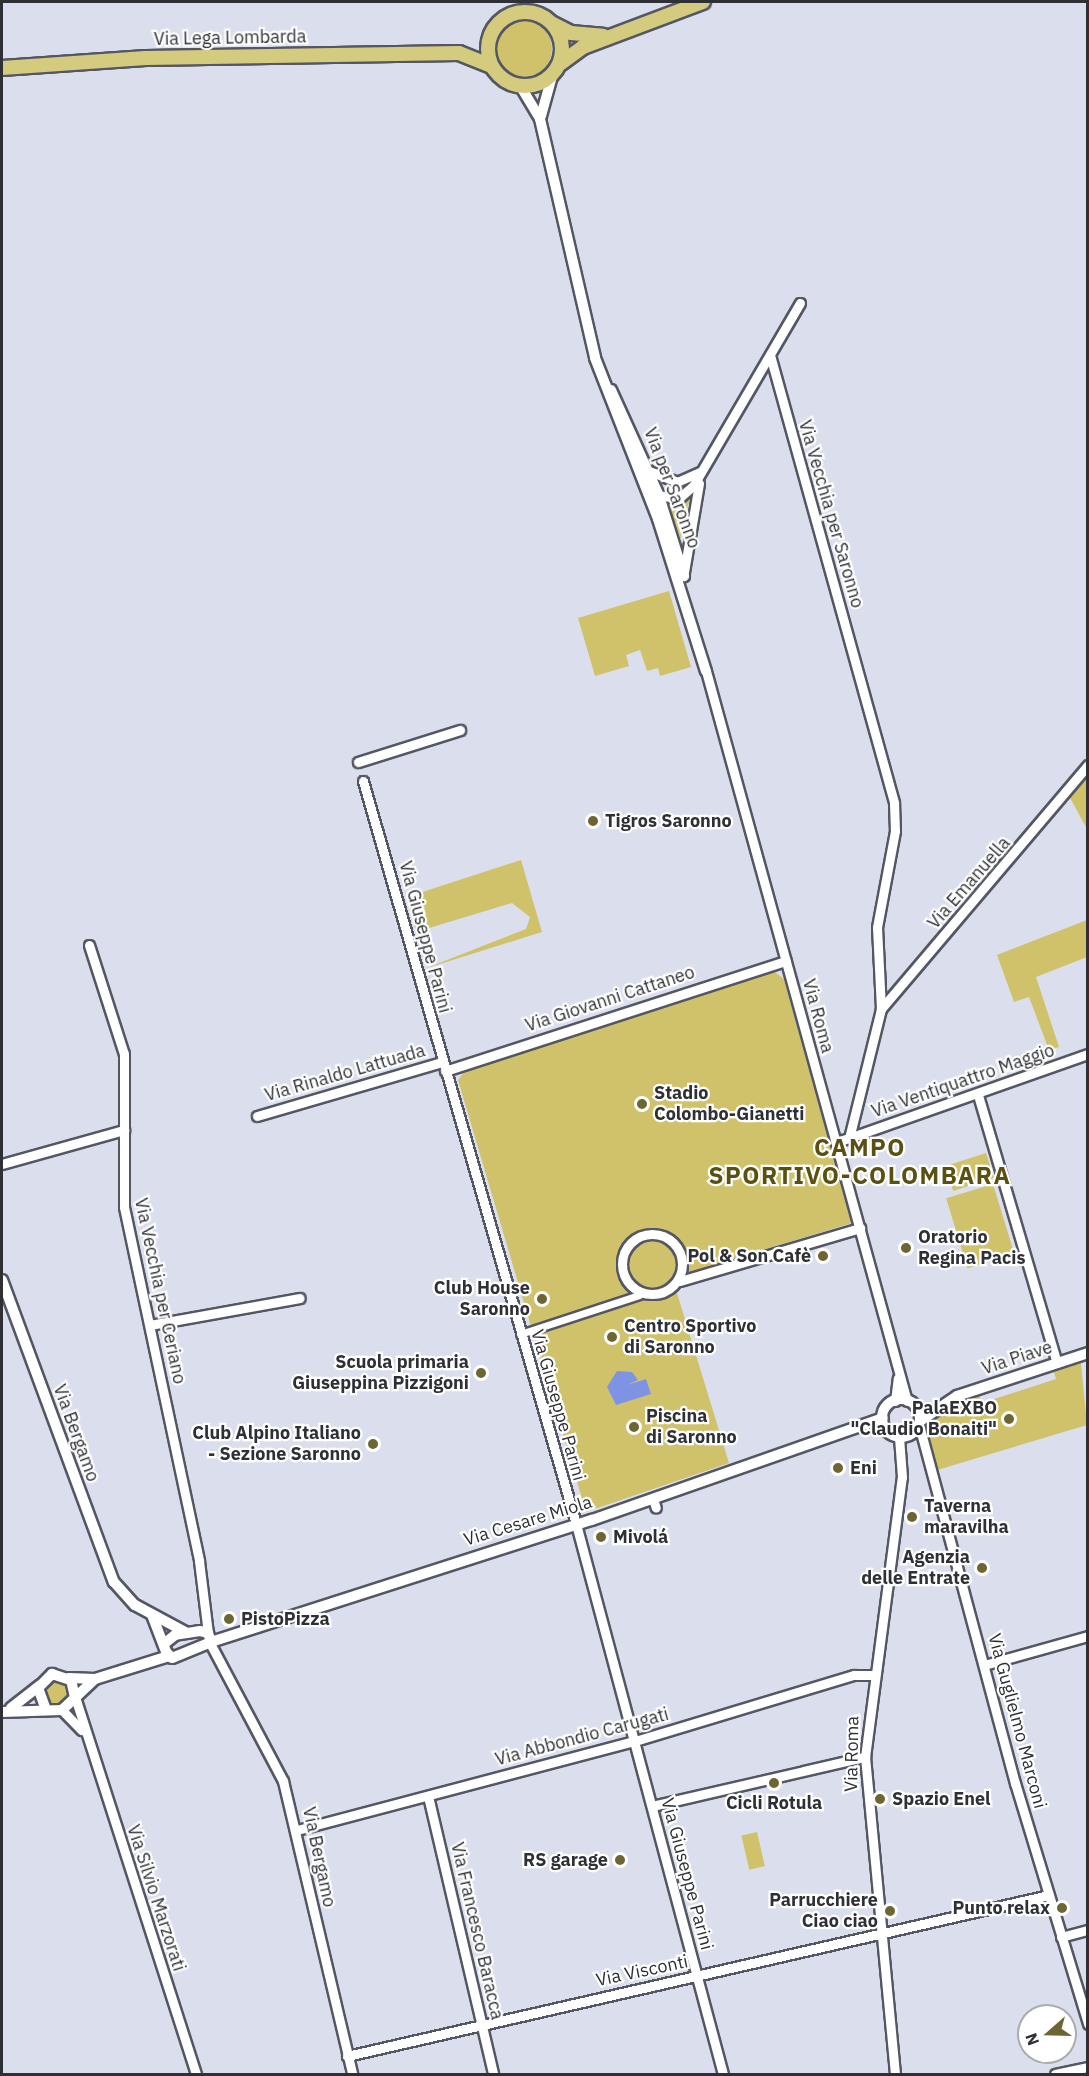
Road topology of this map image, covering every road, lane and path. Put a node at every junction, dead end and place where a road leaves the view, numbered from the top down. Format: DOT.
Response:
graph roads {
  1 [pos="704,2"];
  2 [pos="553,24"];
  3 [pos="493,30"];
  4 [pos="611,36"];
  5 [pos="459,53"];
  6 [pos="561,63"];
  7 [pos="492,66"];
  8 [pos="2,68"];
  9 [pos="552,76"];
  10 [pos="521,87"];
  11 [pos="540,119"];
  12 [pos="800,303"];
  13 [pos="770,355"];
  14 [pos="599,368"];
  15 [pos="704,466"];
  16 [pos="649,471"];
  17 [pos="646,489"];
  18 [pos="659,496"];
  19 [pos="684,576"];
  20 [pos="695,626"];
  21 [pos="706,670"];
  22 [pos="460,730"];
  23 [pos="358,762"];
  24 [pos="1088,765"];
  25 [pos="363,781"];
  26 [pos="89,945"];
  27 [pos="786,961"];
  28 [pos="881,1009"];
  29 [pos="1088,1054"];
  30 [pos="444,1066"];
  31 [pos="978,1095"];
  32 [pos="257,1116"];
  33 [pos="123,1130"];
  34 [pos="849,1138"];
  35 [pos="836,1142"];
  36 [pos="2,1164"];
  37 [pos="860,1228"];
  38 [pos="2,1280"];
  39 [pos="680,1281"];
  40 [pos="639,1295"];
  41 [pos="300,1298"];
  42 [pos="150,1326"];
  43 [pos="520,1334"];
  44 [pos="1088,1353"];
  45 [pos="1057,1363"];
  46 [pos="899,1370"];
  47 [pos="957,1396"];
  48 [pos="895,1401"];
  49 [pos="910,1402"];
  50 [pos="884,1423"];
  51 [pos="919,1423"];
  52 [pos="899,1437"];
  53 [pos="576,1524"];
  54 [pos="152,1615"];
  55 [pos="204,1636"];
  56 [pos="1088,1636"];
  57 [pos="164,1644"];
  58 [pos="199,1650"];
  59 [pos="170,1656"];
  60 [pos="215,1661"];
  61 [pos="137,1665"];
  62 [pos="984,1665"];
  63 [pos="874,1675"];
  64 [pos="69,1678"];
  65 [pos="95,1679"];
  66 [pos="40,1685"];
  67 [pos="75,1697"];
  68 [pos="45,1707"];
  69 [pos="6,1710"];
  70 [pos="62,1710"];
  71 [pos="83,1732"];
  72 [pos="635,1741"];
  73 [pos="865,1757"];
  74 [pos="428,1796"];
  75 [pos="652,1806"];
  76 [pos="297,1830"];
  77 [pos="1049,1895"];
  78 [pos="1084,1931"];
  79 [pos="881,1932"];
  80 [pos="1061,1937"];
  81 [pos="1066,1952"];
  82 [pos="697,1976"];
  83 [pos="1088,2024"];
  84 [pos="482,2025"];
  85 [pos="347,2056"];
  86 [pos="1088,2067"];
  87 [pos="196,2074"];
  88 [pos="352,2074"];
  89 [pos="493,2074"];
  90 [pos="723,2074"];
  91 [pos="896,2074"];
  92 [pos="1055,2074"];
  1 -- 4 [label="main road"];
  2 -- 3 [label="main road"];
  2 -- 4 [label="main road"];
  2 -- 6 [label="main road"];
  3 -- 5 [label="main road"];
  3 -- 7 [label="main road"];
  4 -- 6 [label="main road"];
  5 -- 7 [label="main road, Via Lega Lombarda"];
  5 -- 8 [label="main road, Via Lega Lombarda"];
  6 -- 9 [label="main road"];
  7 -- 10 [label="main road"];
  9 -- 10 [label="main road"];
  9 -- 11 [label="street, Via per Saronno"];
  10 -- 11 [label="street, Via per Saronno"];
  11 -- 14 [label="street, Via per Saronno"];
  12 -- 13 [label="street"];
  13 -- 15 [label="street"];
  13 -- 28 [label="street, Via Vecchia per Saronno"];
  14 -- 16 [label="street, Via per Saronno"];
  14 -- 17 [label="street, Via per Saronno"];
  15 -- 16 [label="street"];
  15 -- 18 [label="street"];
  15 -- 19 [label="street"];
  16 -- 18 [label="street, Via per Saronno"];
  17 -- 18 [label="street"];
  17 -- 20 [label="street, Via per Saronno"];
  18 -- 19 [label="street, Via per Saronno"];
  19 -- 20 [label="street, Via per Saronno"];
  20 -- 21 [label="street, Via per Saronno"];
  21 -- 27 [label="street, Via Roma"];
  22 -- 23 [label="street"];
  24 -- 28 [label="street, Via Emanuella"];
  25 -- 30 [label="street, Via Giuseppe Parini"];
  26 -- 33 [label="street, Via Vecchia per Ceriano"];
  27 -- 30 [label="street, Via Giovanni Cattaneo"];
  27 -- 35 [label="street, Via Roma"];
  28 -- 34 [label="street"];
  29 -- 31 [label="street, Via Ventiquattro Maggio"];
  30 -- 32 [label="street, Via Rinaldo Lattuada"];
  30 -- 43 [label="street, Via Giuseppe Parini"];
  31 -- 34 [label="street, Via Ventiquattro Maggio"];
  31 -- 45 [label="street"];
  33 -- 36 [label="street"];
  33 -- 42 [label="street, Via Vecchia per Ceriano"];
  34 -- 35 [label="street, Via Ventiquattro Maggio"];
  35 -- 37 [label="street, Via Roma"];
  37 -- 39 [label="street"];
  37 -- 46 [label="street, Via Roma"];
  38 -- 54 [label="street, Via Bergamo"];
  39 -- 40 [label="street"];
  39 -- 40 [label="street"];
  40 -- 43 [label="street"];
  41 -- 42 [label="street"];
  42 -- 55 [label="street, Via Vecchia per Ceriano"];
  43 -- 53 [label="street, Via Giuseppe Parini"];
  44 -- 45 [label="street, Via Piave"];
  45 -- 47 [label="street, Via Piave"];
  46 -- 48 [label="street, Via Roma"];
  46 -- 49 [label="street, Via Roma"];
  47 -- 49 [label="street, Via Piave"];
  47 -- 51 [label="street, Via Piave"];
  48 -- 49 [label="street, Via Piave"];
  48 -- 50 [label="street"];
  49 -- 51 [label="street"];
  50 -- 52 [label="street"];
  50 -- 53 [label="street, Via Cesare Miola"];
  51 -- 52 [label="street, Via Piave"];
  51 -- 62 [label="street, Via Guglielmo Marconi"];
  52 -- 63 [label="street, Via Roma"];
  53 -- 55 [label="street, Via Cesare Miola"];
  53 -- 72 [label="street, Via Giuseppe Parini"];
  54 -- 55 [label="street, Via Bergamo"];
  54 -- 57 [label="street"];
  55 -- 57 [label="street"];
  55 -- 58 [label="street"];
  55 -- 60 [label="street, Via Bergamo"];
  56 -- 62 [label="street"];
  57 -- 59 [label="street"];
  57 -- 61 [label="street"];
  58 -- 59 [label="street"];
  58 -- 60 [label="street, Via Bergamo"];
  59 -- 61 [label="street"];
  60 -- 76 [label="street, Via Bergamo"];
  61 -- 65 [label="street"];
  62 -- 77 [label="street, Via Guglielmo Marconi"];
  63 -- 72 [label="street, Via Abbondio Carugati"];
  63 -- 73 [label="street, Via Roma"];
  64 -- 65 [label="street"];
  64 -- 66 [label="street"];
  64 -- 67 [label="street"];
  65 -- 67 [label="street"];
  66 -- 68 [label="street"];
  66 -- 69 [label="street"];
  67 -- 70 [label="street"];
  67 -- 71 [label="street, Via Silvio Marzorati"];
  68 -- 69 [label="street"];
  68 -- 70 [label="street"];
  70 -- 71 [label="street, Via Silvio Marzorati"];
  71 -- 87 [label="street, Via Silvio Marzorati"];
  72 -- 74 [label="street, Via Abbondio Carugati"];
  72 -- 75 [label="street, Via Giuseppe Parini"];
  73 -- 75 [label="street"];
  73 -- 79 [label="street, Via Roma"];
  74 -- 76 [label="street, Via Abbondio Carugati"];
  74 -- 84 [label="street, Via Francesco Baracca"];
  75 -- 82 [label="street, Via Giuseppe Parini"];
  76 -- 85 [label="street, Via Bergamo"];
  77 -- 79 [label="street, Via Visconti"];
  77 -- 80 [label="street, Via Guglielmo Marconi"];
  78 -- 80 [label="street"];
  78 -- 81 [label="street"];
  79 -- 82 [label="street, Via Visconti"];
  79 -- 91 [label="street, Via Roma"];
  80 -- 81 [label="street, Via Guglielmo Marconi"];
  81 -- 83 [label="street, Via Guglielmo Marconi"];
  82 -- 84 [label="street, Via Visconti"];
  82 -- 90 [label="street, Via Giuseppe Parini"];
  84 -- 85 [label="street, Via Visconti"];
  84 -- 89 [label="street, Via Francesco Baracca"];
  85 -- 88 [label="street, Via Bergamo"];
  86 -- 92 [label="street"];
}
